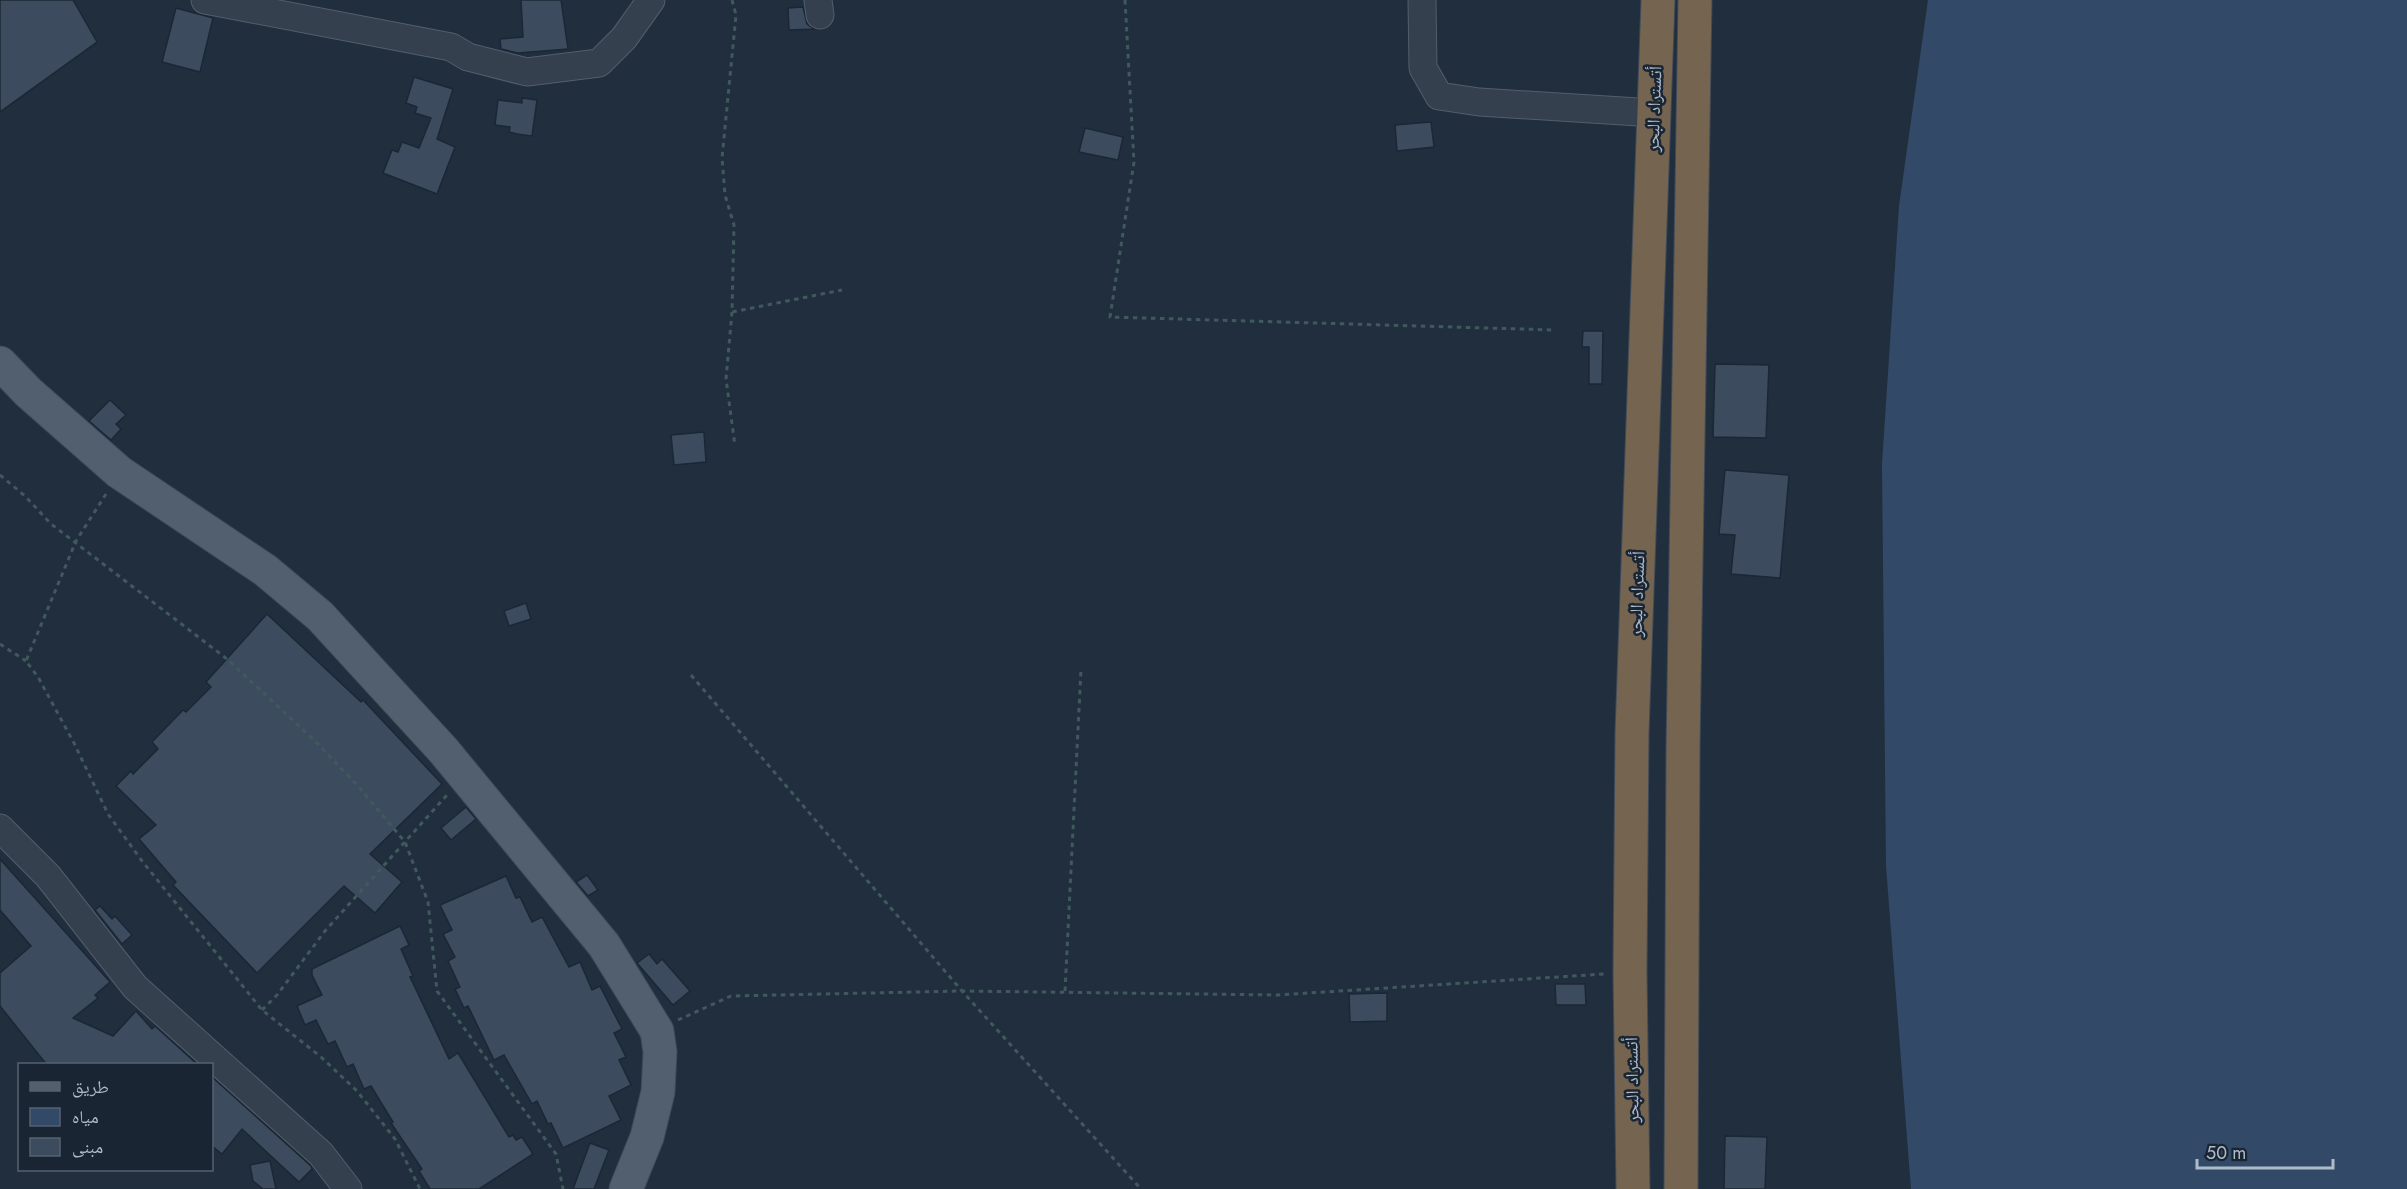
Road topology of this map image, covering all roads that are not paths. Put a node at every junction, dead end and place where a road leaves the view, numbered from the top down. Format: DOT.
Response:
graph roads {
  1 [pos="205,0"];
  2 [pos="651,0"];
  3 [pos="1422,0"];
  4 [pos="1658,0"];
  5 [pos="1695,0"];
  6 [pos="1654,113"];
  7 [pos="0,363"];
  8 [pos="1632,733"];
  9 [pos="1683,740"];
  10 [pos="1632,781"];
  11 [pos="1683,786"];
  12 [pos="0,828"];
  13 [pos="348,1189"];
  14 [pos="626,1189"];
  15 [pos="1633,1189"];
  16 [pos="1681,1189"];
  1 -- 2 [label="street"];
  3 -- 6 [label="street"];
  4 -- 6 [label="highway, أتستراد البحر"];
  5 -- 9 [label="highway"];
  6 -- 8 [label="highway, أتستراد البحر"];
  7 -- 14 [label="main road"];
  8 -- 9 [label="highway"];
  8 -- 10 [label="highway, أتستراد البحر"];
  9 -- 11 [label="highway"];
  10 -- 11 [label="highway"];
  10 -- 15 [label="highway, أتستراد البحر"];
  11 -- 16 [label="highway"];
  12 -- 13 [label="street"];
}
